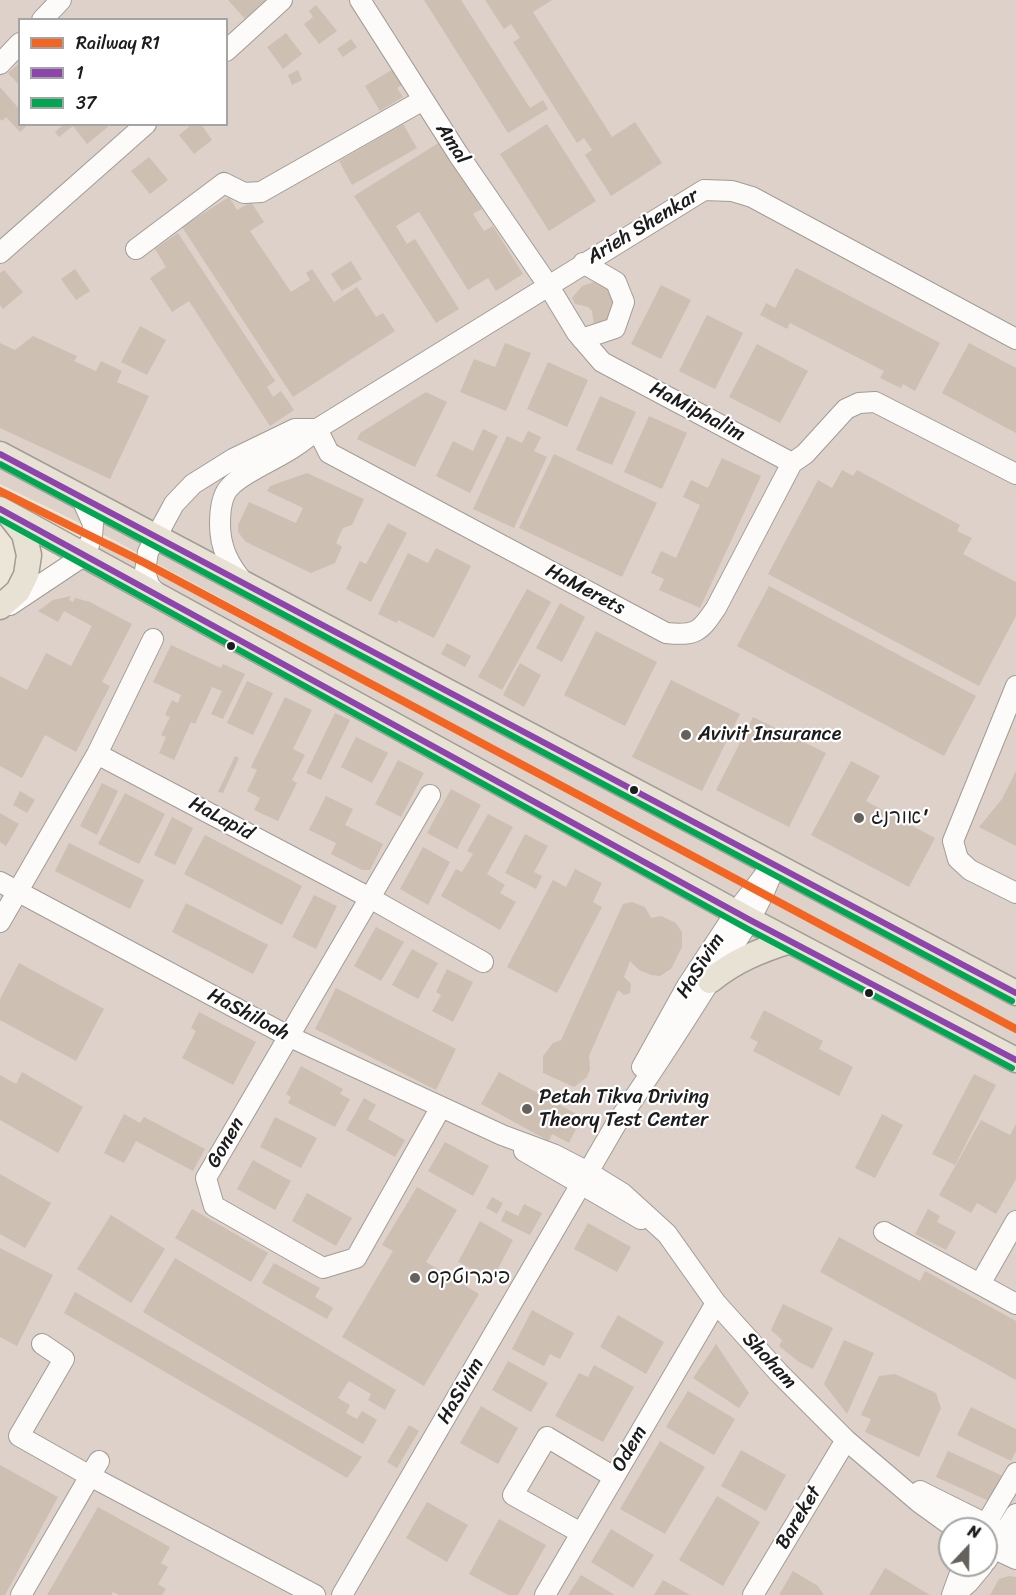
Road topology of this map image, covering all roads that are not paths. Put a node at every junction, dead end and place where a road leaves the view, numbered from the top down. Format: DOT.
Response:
graph roads {
  1 [pos="61,0"];
  2 [pos="282,0"];
  3 [pos="360,0"];
  4 [pos="44,18"];
  5 [pos="18,45"];
  6 [pos="228,49"];
  7 [pos="0,64"];
  8 [pos="423,100"];
  9 [pos="141,126"];
  10 [pos="136,249"];
  11 [pos="0,253"];
  12 [pos="583,263"];
  13 [pos="548,285"];
  14 [pos="582,339"];
  15 [pos="1016,339"];
  16 [pos="317,429"];
  17 [pos="0,454"];
  18 [pos="792,463"];
  19 [pos="1016,474"];
  20 [pos="81,497"];
  21 [pos="4,511"];
  22 [pos="156,536"];
  23 [pos="85,555"];
  24 [pos="244,583"];
  25 [pos="159,596"];
  26 [pos="0,609"];
  27 [pos="153,639"];
  28 [pos="1015,691"];
  29 [pos="97,754"];
  30 [pos="430,795"];
  31 [pos="775,864"];
  32 [pos="0,882"];
  33 [pos="18,891"];
  34 [pos="1016,893"];
  35 [pos="370,898"];
  36 [pos="743,916"];
  37 [pos="0,922"];
  38 [pos="789,940"];
  39 [pos="483,962"];
  40 [pos="710,981"];
  41 [pos="1016,993"];
  42 [pos="288,1036"];
  43 [pos="1016,1060"];
  44 [pos="441,1107"];
  45 [pos="616,1124"];
  46 [pos="584,1178"];
  47 [pos="1016,1221"];
  48 [pos="884,1232"];
  49 [pos="980,1284"];
  50 [pos="716,1303"];
  51 [pos="1016,1304"];
  52 [pos="42,1344"];
  53 [pos="846,1440"];
  54 [pos="95,1468"];
  55 [pos="886,1473"];
  56 [pos="1016,1473"];
  57 [pos="614,1477"];
  58 [pos="1016,1514"];
  59 [pos="939,1517"];
  60 [pos="967,1517"];
  61 [pos="991,1517"];
  62 [pos="581,1533"];
  63 [pos="998,1543"];
  64 [pos="998,1546"];
  65 [pos="1016,1559"];
  66 [pos="959,1577"];
  67 [pos="973,1577"];
  68 [pos="21,1595"];
  69 [pos="315,1595"];
  70 [pos="342,1595"];
  71 [pos="545,1595"];
  72 [pos="753,1595"];
  73 [pos="953,1595"];
  1 -- 4 [label="street"];
  2 -- 6 [label="street"];
  3 -- 8 [label="street, Amal"];
  5 -- 7 [label="street"];
  8 -- 10 [label="street"];
  8 -- 13 [label="street, Amal"];
  9 -- 11 [label="street"];
  12 -- 13 [label="street, Arieh Shenkar"];
  12 -- 14 [label="street"];
  12 -- 15 [label="street, Arieh Shenkar"];
  13 -- 14 [label="street"];
  13 -- 16 [label="street, Arieh Shenkar"];
  14 -- 18 [label="street, HaMiphalim"];
  16 -- 18 [label="street, HaMerets"];
  16 -- 22 [label="street, Arieh Shenkar"];
  16 -- 24 [label="street, Arieh Shenkar"];
  17 -- 20 [label="main road"];
  18 -- 19 [label="street"];
  20 -- 22 [label="main road"];
  20 -- 23 [label="street"];
  21 -- 23 [label="main road"];
  21 -- 26 [label="main road"];
  22 -- 24 [label="main road"];
  22 -- 25 [label="street, Arieh Shenkar"];
  23 -- 25 [label="main road"];
  23 -- 26 [label="street"];
  24 -- 31 [label="main road"];
  25 -- 36 [label="main road"];
  27 -- 29 [label="street"];
  28 -- 34 [label="street"];
  29 -- 33 [label="street"];
  29 -- 35 [label="street, HaLapid"];
  30 -- 35 [label="street, Gonen"];
  31 -- 36 [label="street, HaSivim"];
  31 -- 41 [label="main road"];
  32 -- 33 [label="street, HaShiloah"];
  33 -- 37 [label="street"];
  33 -- 42 [label="street, HaShiloah"];
  35 -- 39 [label="street, HaLapid"];
  35 -- 42 [label="street, Gonen"];
  36 -- 38 [label="main road"];
  36 -- 40 [label="street, HaSivim"];
  36 -- 45 [label="street, HaSivim"];
  38 -- 40 [label="main road"];
  38 -- 43 [label="main road"];
  40 -- 45 [label="street, HaSivim"];
  42 -- 44 [label="street, HaShiloah"];
  42 -- 44 [label="street, Gonen"];
  44 -- 46 [label="street, HaShiloah"];
  45 -- 46 [label="street, HaSivim"];
  46 -- 50 [label="street, Shoham"];
  46 -- 70 [label="street, HaSivim"];
  47 -- 49 [label="street"];
  48 -- 49 [label="street"];
  49 -- 51 [label="street"];
  50 -- 53 [label="street, Shoham"];
  50 -- 57 [label="street, Odem"];
  52 -- 54 [label="street"];
  53 -- 55 [label="street, Shoham"];
  53 -- 72 [label="street, Bareket"];
  54 -- 68 [label="street"];
  54 -- 69 [label="street"];
  55 -- 59 [label="street, Shoham"];
  55 -- 60 [label="street, Shoham"];
  56 -- 61 [label="street"];
  57 -- 62 [label="street, Odem"];
  57 -- 62 [label="street"];
  58 -- 63 [label="street"];
  62 -- 71 [label="street, Odem"];
  64 -- 65 [label="street, Shoham"];
  66 -- 73 [label="street"];
  67 -- 73 [label="street"];
}
